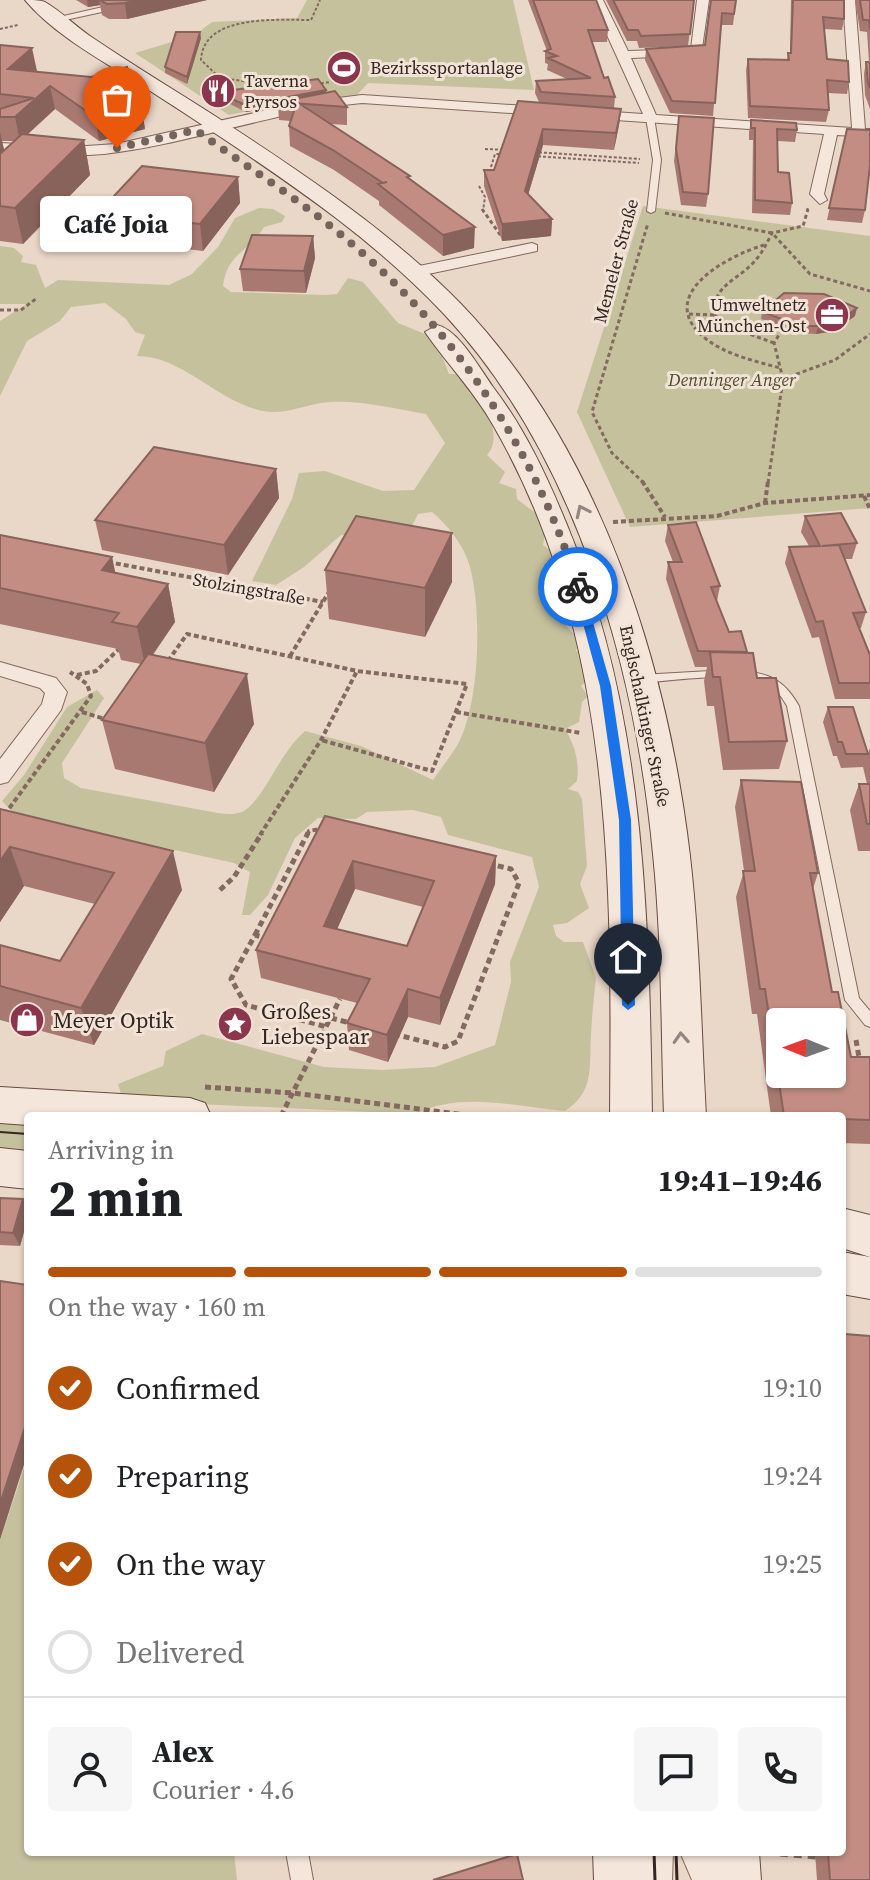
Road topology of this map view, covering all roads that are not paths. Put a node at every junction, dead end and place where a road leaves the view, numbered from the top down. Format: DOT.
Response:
graph roads {
  1 [pos="10,0"];
  2 [pos="33,0"];
  3 [pos="151,0"];
  4 [pos="597,0"];
  5 [pos="703,0"];
  6 [pos="849,0"];
  7 [pos="56,19"];
  8 [pos="624,55"];
  9 [pos="650,118"];
  10 [pos="204,128"];
  11 [pos="831,131"];
  12 [pos="865,133"];
  13 [pos="0,147"];
  14 [pos="820,200"];
  15 [pos="651,211"];
  16 [pos="532,248"];
  17 [pos="414,272"];
  18 [pos="0,669"];
  19 [pos="640,679"];
  20 [pos="0,776"];
  21 [pos="870,1021"];
  22 [pos="194,1101"];
  23 [pos="0,1105"];
  24 [pos="631,1112"];
  25 [pos="685,1112"];
  26 [pos="0,1167"];
  27 [pos="24,1170"];
  28 [pos="846,1229"];
  29 [pos="870,1236"];
  30 [pos="846,1274"];
  31 [pos="870,1278"];
  32 [pos="298,1856"];
  33 [pos="622,1856"];
  34 [pos="662,1856"];
  35 [pos="693,1856"];
  36 [pos="302,1880"];
  37 [pos="624,1880"];
  38 [pos="661,1880"];
  39 [pos="703,1880"];
  1 -- 10 [label="main road, Englschalkinger Straße"];
  2 -- 7 [label="main road, Englschalkinger Straße"];
  3 -- 7 [label="street"];
  4 -- 8 [label="street, Memeler Straße"];
  5 -- 8 [label="street"];
  6 -- 12 [label="street"];
  7 -- 10 [label="main road, Englschalkinger Straße"];
  8 -- 9 [label="street, Memeler Straße"];
  9 -- 10 [label="street"];
  9 -- 11 [label="street"];
  9 -- 15 [label="lane, Memeler Straße"];
  10 -- 13 [label="street"];
  10 -- 17 [label="main road, Englschalkinger Straße"];
  10 -- 24 [label="main road, Englschalkinger Straße"];
  11 -- 12 [label="street"];
  11 -- 14 [label="street"];
  16 -- 17 [label="street"];
  19 -- 17 [label="main road, Englschalkinger Straße, one-way"];
  18 -- 20 [label="street"];
  19 -- 21 [label="lane"];
  25 -- 19 [label="main road, Englschalkinger Straße, one-way"];
  22 -- 23 [label="main road"];
  26 -- 27 [label="main road"];
  28 -- 29 [label="main road"];
  30 -- 31 [label="main road"];
  32 -- 36 [label="lane"];
  33 -- 37 [label="main road"];
  34 -- 38 [label="lane"];
  35 -- 39 [label="lane"];
}
